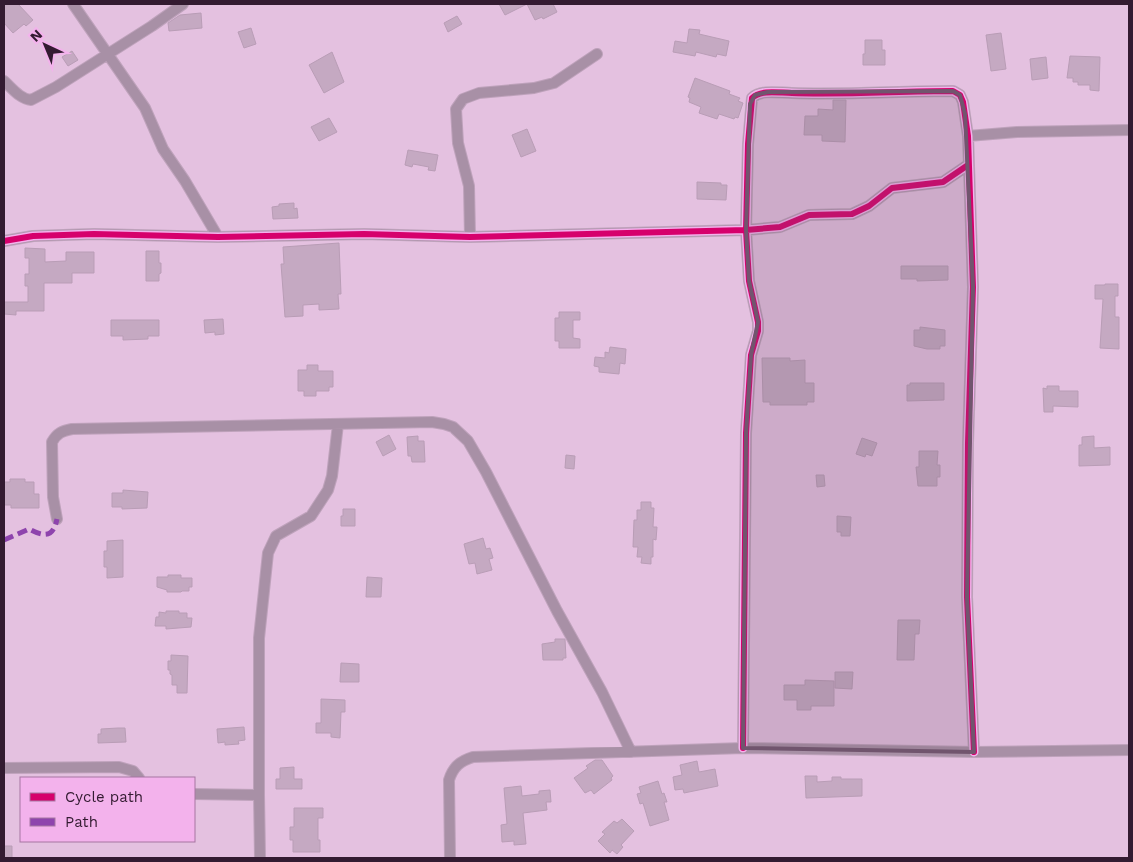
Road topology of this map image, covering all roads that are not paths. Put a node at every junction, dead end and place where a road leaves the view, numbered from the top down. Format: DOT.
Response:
graph roads {
  1 [pos="73,4"];
  2 [pos="183,4"];
  3 [pos="108,53"];
  4 [pos="598,54"];
  5 [pos="4,81"];
  6 [pos="1129,130"];
  7 [pos="968,136"];
  8 [pos="968,165"];
  9 [pos="746,230"];
  10 [pos="218,237"];
  11 [pos="470,237"];
  12 [pos="4,240"];
  13 [pos="338,424"];
  14 [pos="57,519"];
  15 [pos="743,748"];
  16 [pos="1129,750"];
  17 [pos="631,752"];
  18 [pos="974,752"];
  19 [pos="4,768"];
  20 [pos="138,777"];
  21 [pos="195,794"];
  22 [pos="259,795"];
  23 [pos="260,858"];
  24 [pos="450,858"];
  1 -- 3 [label="street"];
  2 -- 3 [label="street"];
  3 -- 5 [label="street"];
  3 -- 10 [label="street"];
  4 -- 11 [label="street"];
  6 -- 7 [label="street"];
  7 -- 8 [label="street"];
  7 -- 9 [label="street"];
  8 -- 9 [label="street"];
  8 -- 18 [label="street"];
  9 -- 11 [label="street"];
  9 -- 15 [label="street"];
  10 -- 11 [label="street"];
  10 -- 12 [label="street"];
  13 -- 14 [label="street"];
  13 -- 17 [label="street"];
  13 -- 22 [label="street"];
  15 -- 17 [label="street"];
  15 -- 18 [label="street"];
  16 -- 18 [label="street"];
  17 -- 24 [label="street"];
  19 -- 20 [label="street"];
  21 -- 22 [label="street"];
  22 -- 23 [label="street"];
}
